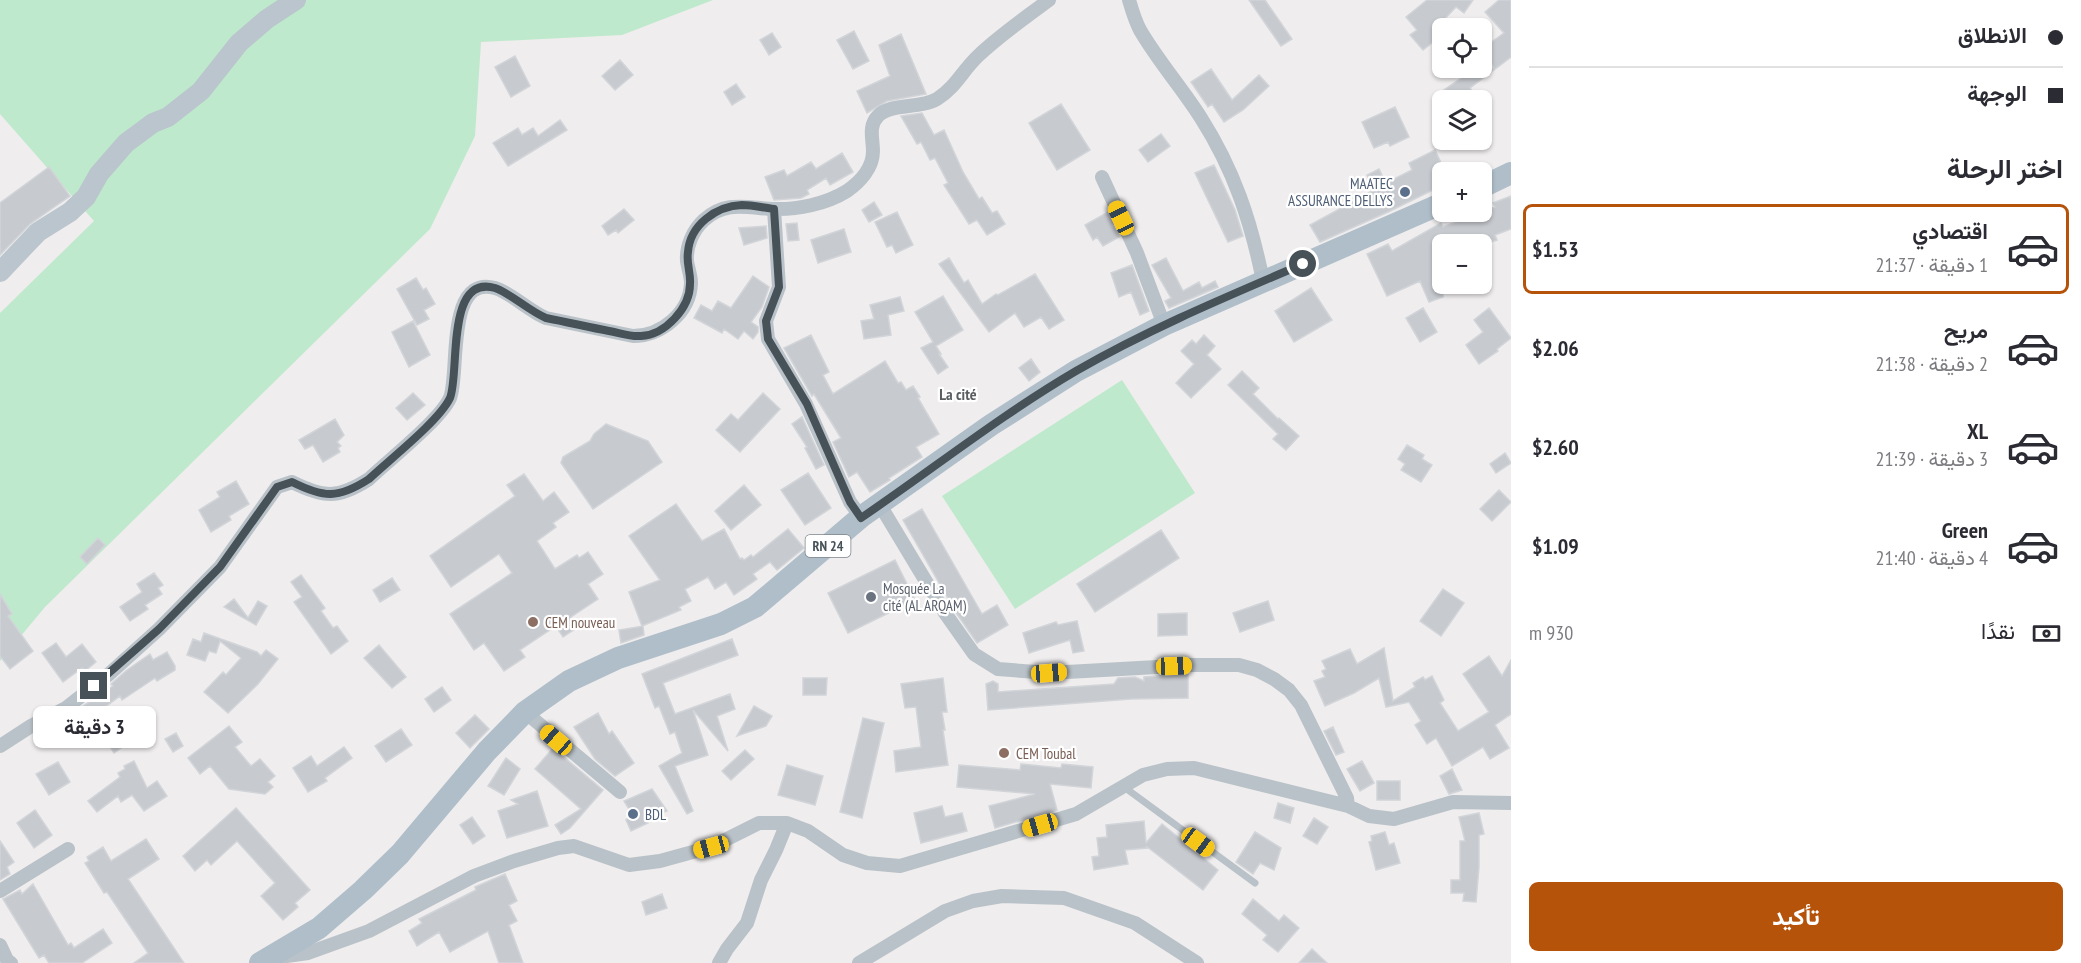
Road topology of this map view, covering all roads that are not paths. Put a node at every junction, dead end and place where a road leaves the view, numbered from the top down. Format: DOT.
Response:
graph roads {
  1 [pos="296,0"];
  2 [pos="1049,0"];
  3 [pos="1129,0"];
  4 [pos="1511,173"];
  5 [pos="1102,177"];
  6 [pos="1492,182"];
  7 [pos="1432,208"];
  8 [pos="774,209"];
  9 [pos="0,272"];
  10 [pos="1263,281"];
  11 [pos="1164,325"];
  12 [pos="870,511"];
  13 [pos="525,712"];
  14 [pos="0,746"];
  15 [pos="1123,787"];
  16 [pos="620,792"];
  17 [pos="1511,804"];
  18 [pos="1348,806"];
  19 [pos="787,823"];
  20 [pos="68,849"];
  21 [pos="1255,883"];
  22 [pos="0,891"];
  23 [pos="0,945"];
  24 [pos="265,961"];
  25 [pos="11,963"];
  26 [pos="719,963"];
  27 [pos="859,963"];
  28 [pos="1197,963"];
  1 -- 9 [label="street"];
  2 -- 8 [label="street"];
  3 -- 10 [label="street"];
  4 -- 6 [label="main road"];
  5 -- 11 [label="street"];
  7 -- 10 [label="main road, RN 24"];
  8 -- 12 [label="street"];
  8 -- 14 [label="street"];
  10 -- 11 [label="main road, RN 24"];
  11 -- 12 [label="main road, RN 24"];
  12 -- 13 [label="main road, RN 24"];
  12 -- 18 [label="street"];
  13 -- 16 [label="street"];
  13 -- 24 [label="main road, RN 24"];
  15 -- 18 [label="street"];
  15 -- 19 [label="street"];
  15 -- 21 [label="lane"];
  17 -- 18 [label="street"];
  19 -- 24 [label="street"];
  19 -- 26 [label="street"];
  20 -- 22 [label="street"];
  23 -- 25 [label="street"];
  27 -- 28 [label="street"];
}
